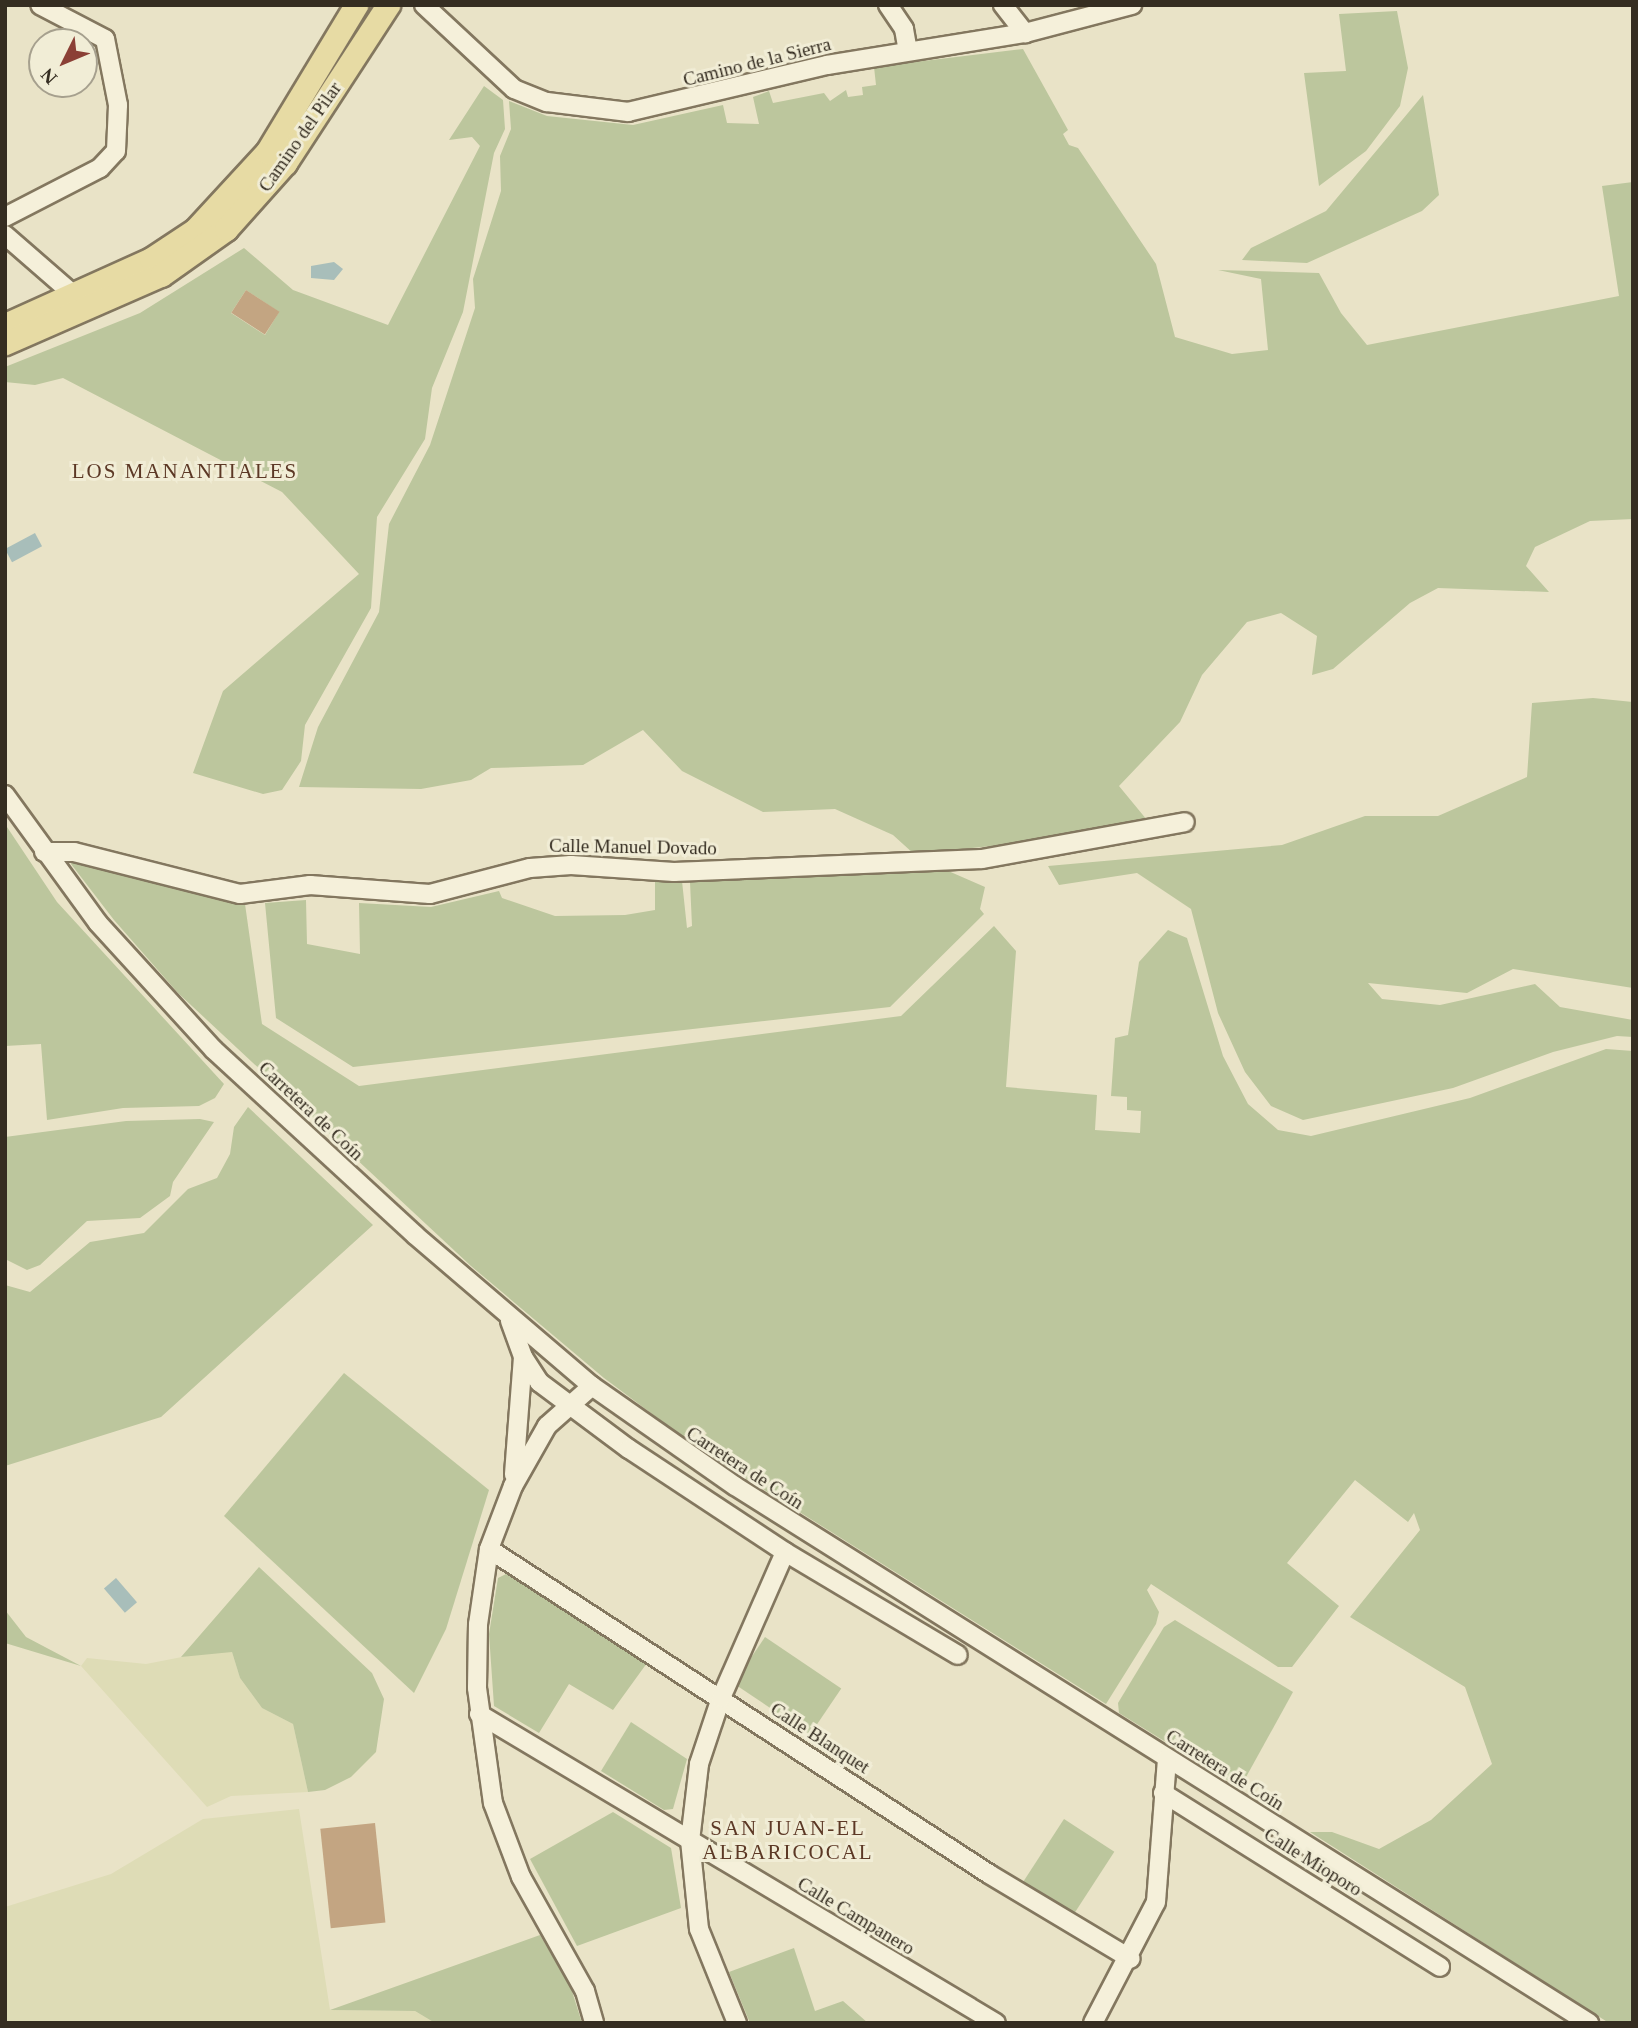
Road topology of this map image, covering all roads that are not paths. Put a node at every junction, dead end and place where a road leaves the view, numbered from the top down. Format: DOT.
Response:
graph roads {
  1 [pos="40,5"];
  2 [pos="356,5"];
  3 [pos="388,5"];
  4 [pos="425,5"];
  5 [pos="888,5"];
  6 [pos="1003,5"];
  7 [pos="1132,5"];
  8 [pos="1025,33"];
  9 [pos="908,51"];
  10 [pos="5,217"];
  11 [pos="5,235"];
  12 [pos="74,295"];
  13 [pos="5,325"];
  14 [pos="5,344"];
  15 [pos="5,795"];
  16 [pos="1185,822"];
  17 [pos="44,852"];
  18 [pos="509,1319"];
  19 [pos="523,1357"];
  20 [pos="592,1386"];
  21 [pos="569,1404"];
  22 [pos="513,1486"];
  23 [pos="489,1549"];
  24 [pos="785,1552"];
  25 [pos="958,1655"];
  26 [pos="721,1698"];
  27 [pos="479,1714"];
  28 [pos="1167,1758"];
  29 [pos="1163,1793"];
  30 [pos="691,1841"];
  31 [pos="1131,1959"];
  32 [pos="1440,1966"];
  33 [pos="594,2023"];
  34 [pos="737,2023"];
  35 [pos="996,2023"];
  36 [pos="1093,2023"];
  37 [pos="1589,2023"];
  1 -- 10 [label="street"];
  2 -- 12 [label="main road, Camino del Pilar"];
  3 -- 14 [label="main road, Camino del Pilar"];
  4 -- 9 [label="street, Camino de la Sierra"];
  5 -- 9 [label="street"];
  6 -- 8 [label="street"];
  7 -- 8 [label="street, Camino de la Sierra"];
  8 -- 9 [label="street, Camino de la Sierra"];
  11 -- 12 [label="street"];
  12 -- 13 [label="main road, Camino del Pilar"];
  15 -- 17 [label="street, Carretera de Coín"];
  16 -- 17 [label="street, Calle Manuel Dovado"];
  17 -- 18 [label="street, Carretera de Coín"];
  18 -- 19 [label="street"];
  18 -- 20 [label="street, Carretera de Coín"];
  19 -- 21 [label="street"];
  19 -- 22 [label="street"];
  20 -- 21 [label="street"];
  20 -- 28 [label="street, Carretera de Coín"];
  21 -- 22 [label="street"];
  21 -- 24 [label="street"];
  22 -- 23 [label="street"];
  23 -- 26 [label="street, Calle Blanquet"];
  23 -- 27 [label="street"];
  24 -- 25 [label="street"];
  24 -- 26 [label="street"];
  26 -- 30 [label="street"];
  26 -- 31 [label="street, Calle Blanquet"];
  27 -- 30 [label="street, Calle Campanero"];
  27 -- 33 [label="street"];
  28 -- 29 [label="street"];
  28 -- 37 [label="street, Carretera de Coín"];
  29 -- 31 [label="street"];
  29 -- 32 [label="street, Calle Mioporo"];
  30 -- 34 [label="street"];
  30 -- 35 [label="street, Calle Campanero"];
  31 -- 36 [label="street"];
}
